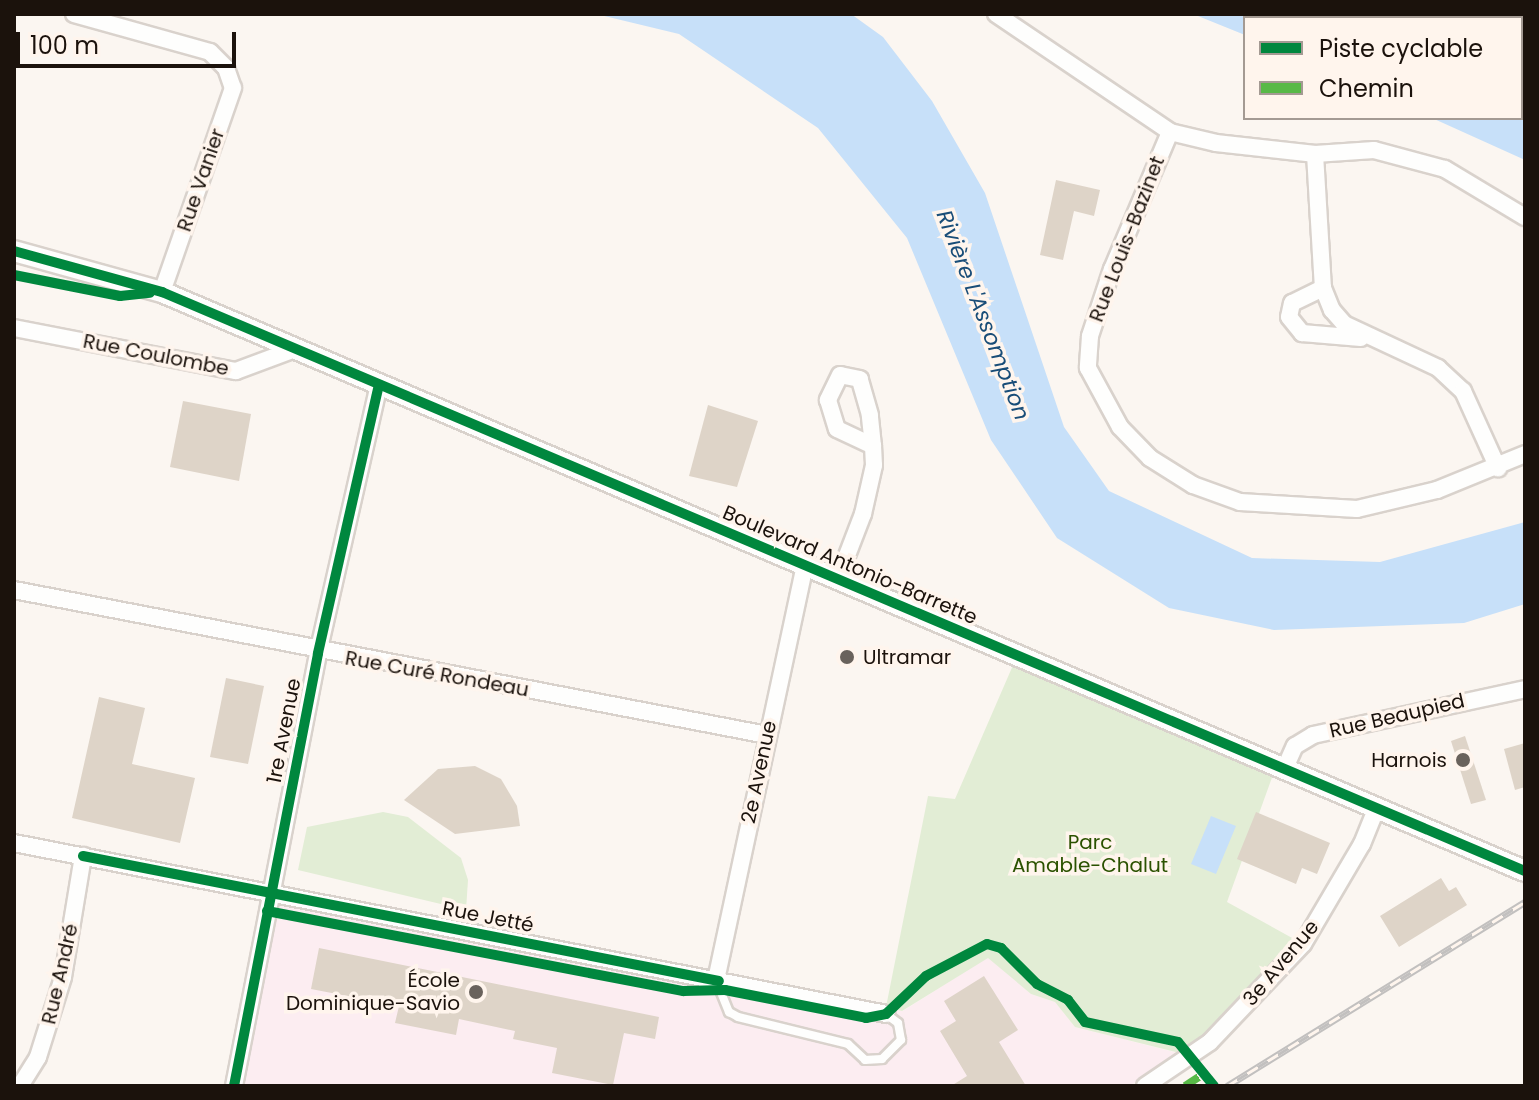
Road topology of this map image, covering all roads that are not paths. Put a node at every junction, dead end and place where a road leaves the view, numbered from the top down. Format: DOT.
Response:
graph roads {
  1 [pos="74,14"];
  2 [pos="996,14"];
  3 [pos="1170,132"];
  4 [pos="1315,154"];
  5 [pos="1525,217"];
  6 [pos="14,251"];
  7 [pos="1323,288"];
  8 [pos="162,292"];
  9 [pos="14,328"];
  10 [pos="1374,340"];
  11 [pos="295,349"];
  12 [pos="379,385"];
  13 [pos="873,446"];
  14 [pos="1525,454"];
  15 [pos="1498,468"];
  16 [pos="805,565"];
  17 [pos="838,579"];
  18 [pos="14,590"];
  19 [pos="318,653"];
  20 [pos="1525,689"];
  21 [pos="767,735"];
  22 [pos="1285,768"];
  23 [pos="1377,807"];
  24 [pos="14,843"];
  25 [pos="83,856"];
  26 [pos="1525,871"];
  27 [pos="271,893"];
  28 [pos="716,980"];
  29 [pos="886,1014"];
  30 [pos="20,1086"];
  31 [pos="234,1086"];
  32 [pos="1145,1086"];
  1 -- 8 [label="street, Rue Vanier"];
  2 -- 3 [label="street, Rue Louis-Bazinet"];
  3 -- 4 [label="street, Rue Louis-Bazinet"];
  3 -- 15 [label="street, Rue Louis-Bazinet"];
  4 -- 5 [label="street, Rue Louis-Bazinet"];
  4 -- 7 [label="street"];
  6 -- 8 [label="street, Boulevard Antonio-Barrette"];
  7 -- 10 [label="street"];
  7 -- 10 [label="street"];
  8 -- 11 [label="street, Boulevard Antonio-Barrette"];
  9 -- 11 [label="street, Rue Coulombe"];
  10 -- 15 [label="street"];
  11 -- 12 [label="street, Boulevard Antonio-Barrette"];
  12 -- 16 [label="street, Boulevard Antonio-Barrette"];
  12 -- 19 [label="street, 1re Avenue"];
  13 -- 17 [label="street, Boulevard Antonio-Barrette"];
  14 -- 15 [label="street, Rue Louis-Bazinet"];
  16 -- 17 [label="street, Boulevard Antonio-Barrette"];
  16 -- 21 [label="street, 2e Avenue"];
  17 -- 22 [label="street, Boulevard Antonio-Barrette"];
  18 -- 19 [label="street, Rue Curé Rondeau"];
  19 -- 21 [label="street, Rue Curé Rondeau"];
  19 -- 27 [label="street, 1re Avenue"];
  20 -- 22 [label="street, Rue Beaupied"];
  21 -- 28 [label="street, 2e Avenue"];
  22 -- 23 [label="street, Boulevard Antonio-Barrette"];
  23 -- 26 [label="street, Boulevard Antonio-Barrette"];
  23 -- 32 [label="street, 3e Avenue"];
  24 -- 25 [label="street, Rue Jetté"];
  25 -- 27 [label="street, Rue Jetté"];
  25 -- 30 [label="street, Rue André"];
  27 -- 28 [label="street, Rue Jetté"];
  27 -- 31 [label="street, 1re Avenue"];
  28 -- 29 [label="street, Rue Jetté"];
  28 -- 29 [label="lane"];
}
